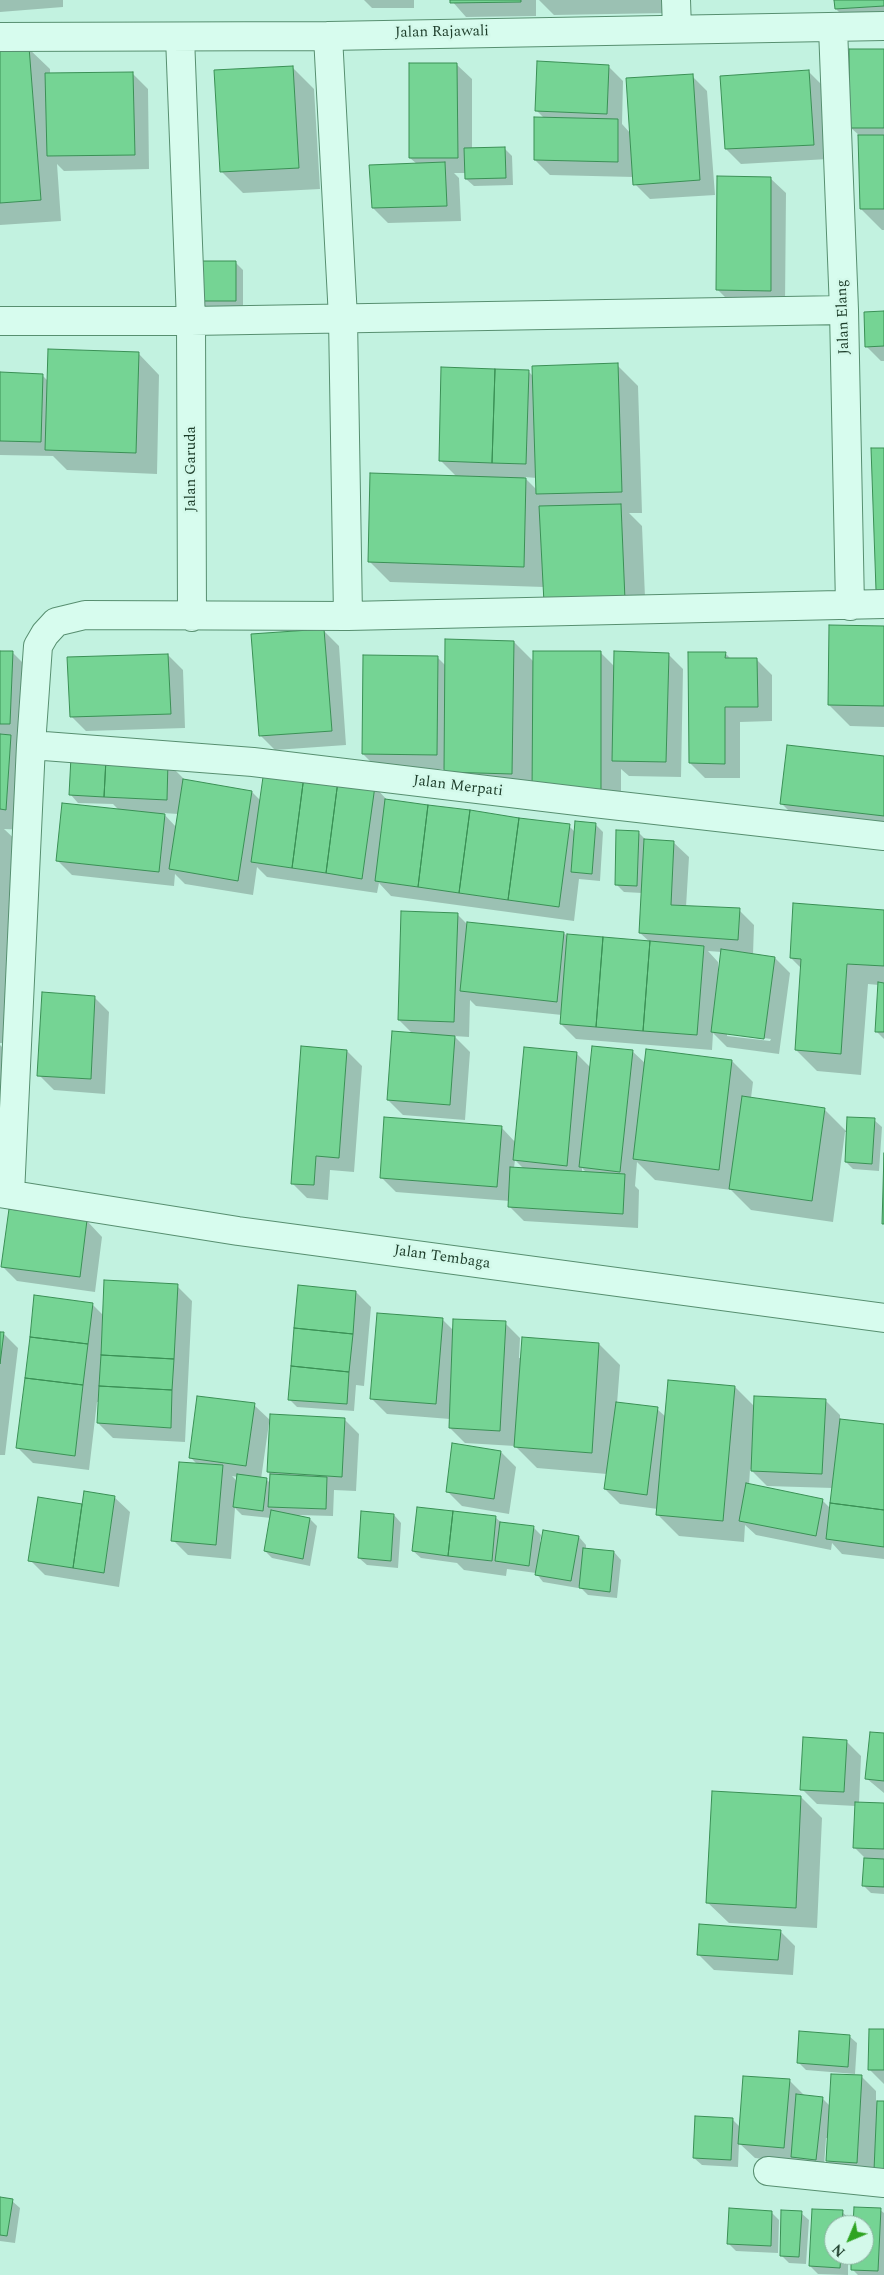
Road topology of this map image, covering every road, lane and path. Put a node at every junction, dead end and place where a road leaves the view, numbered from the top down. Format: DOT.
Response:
graph roads {
  1 [pos="676,0"];
  2 [pos="884,26"];
  3 [pos="833,28"];
  4 [pos="677,29"];
  5 [pos="328,36"];
  6 [pos="0,37"];
  7 [pos="180,37"];
  8 [pos="844,310"];
  9 [pos="343,318"];
  10 [pos="0,321"];
  11 [pos="191,321"];
  12 [pos="884,604"];
  13 [pos="850,606"];
  14 [pos="348,616"];
  15 [pos="192,617"];
  16 [pos="31,745"];
  17 [pos="884,836"];
  18 [pos="5,1194"];
  19 [pos="884,1318"];
  20 [pos="768,2171"];
  21 [pos="884,2183"];
  1 -- 4 [label="street"];
  2 -- 3 [label="street, Jalan Rajawali"];
  3 -- 4 [label="street, Jalan Rajawali"];
  3 -- 8 [label="street, Jalan Elang"];
  4 -- 5 [label="street, Jalan Rajawali"];
  5 -- 7 [label="street, Jalan Rajawali"];
  5 -- 9 [label="street"];
  6 -- 7 [label="street, Jalan Rajawali"];
  7 -- 11 [label="street, Jalan Garuda"];
  8 -- 9 [label="street"];
  8 -- 13 [label="street, Jalan Elang"];
  9 -- 11 [label="street"];
  9 -- 14 [label="street"];
  10 -- 11 [label="street"];
  11 -- 15 [label="street, Jalan Garuda"];
  12 -- 13 [label="street"];
  13 -- 14 [label="street"];
  14 -- 15 [label="street"];
  15 -- 16 [label="street"];
  16 -- 17 [label="street, Jalan Merpati"];
  16 -- 18 [label="street"];
  18 -- 19 [label="street, Jalan Tembaga"];
  20 -- 21 [label="street"];
}
